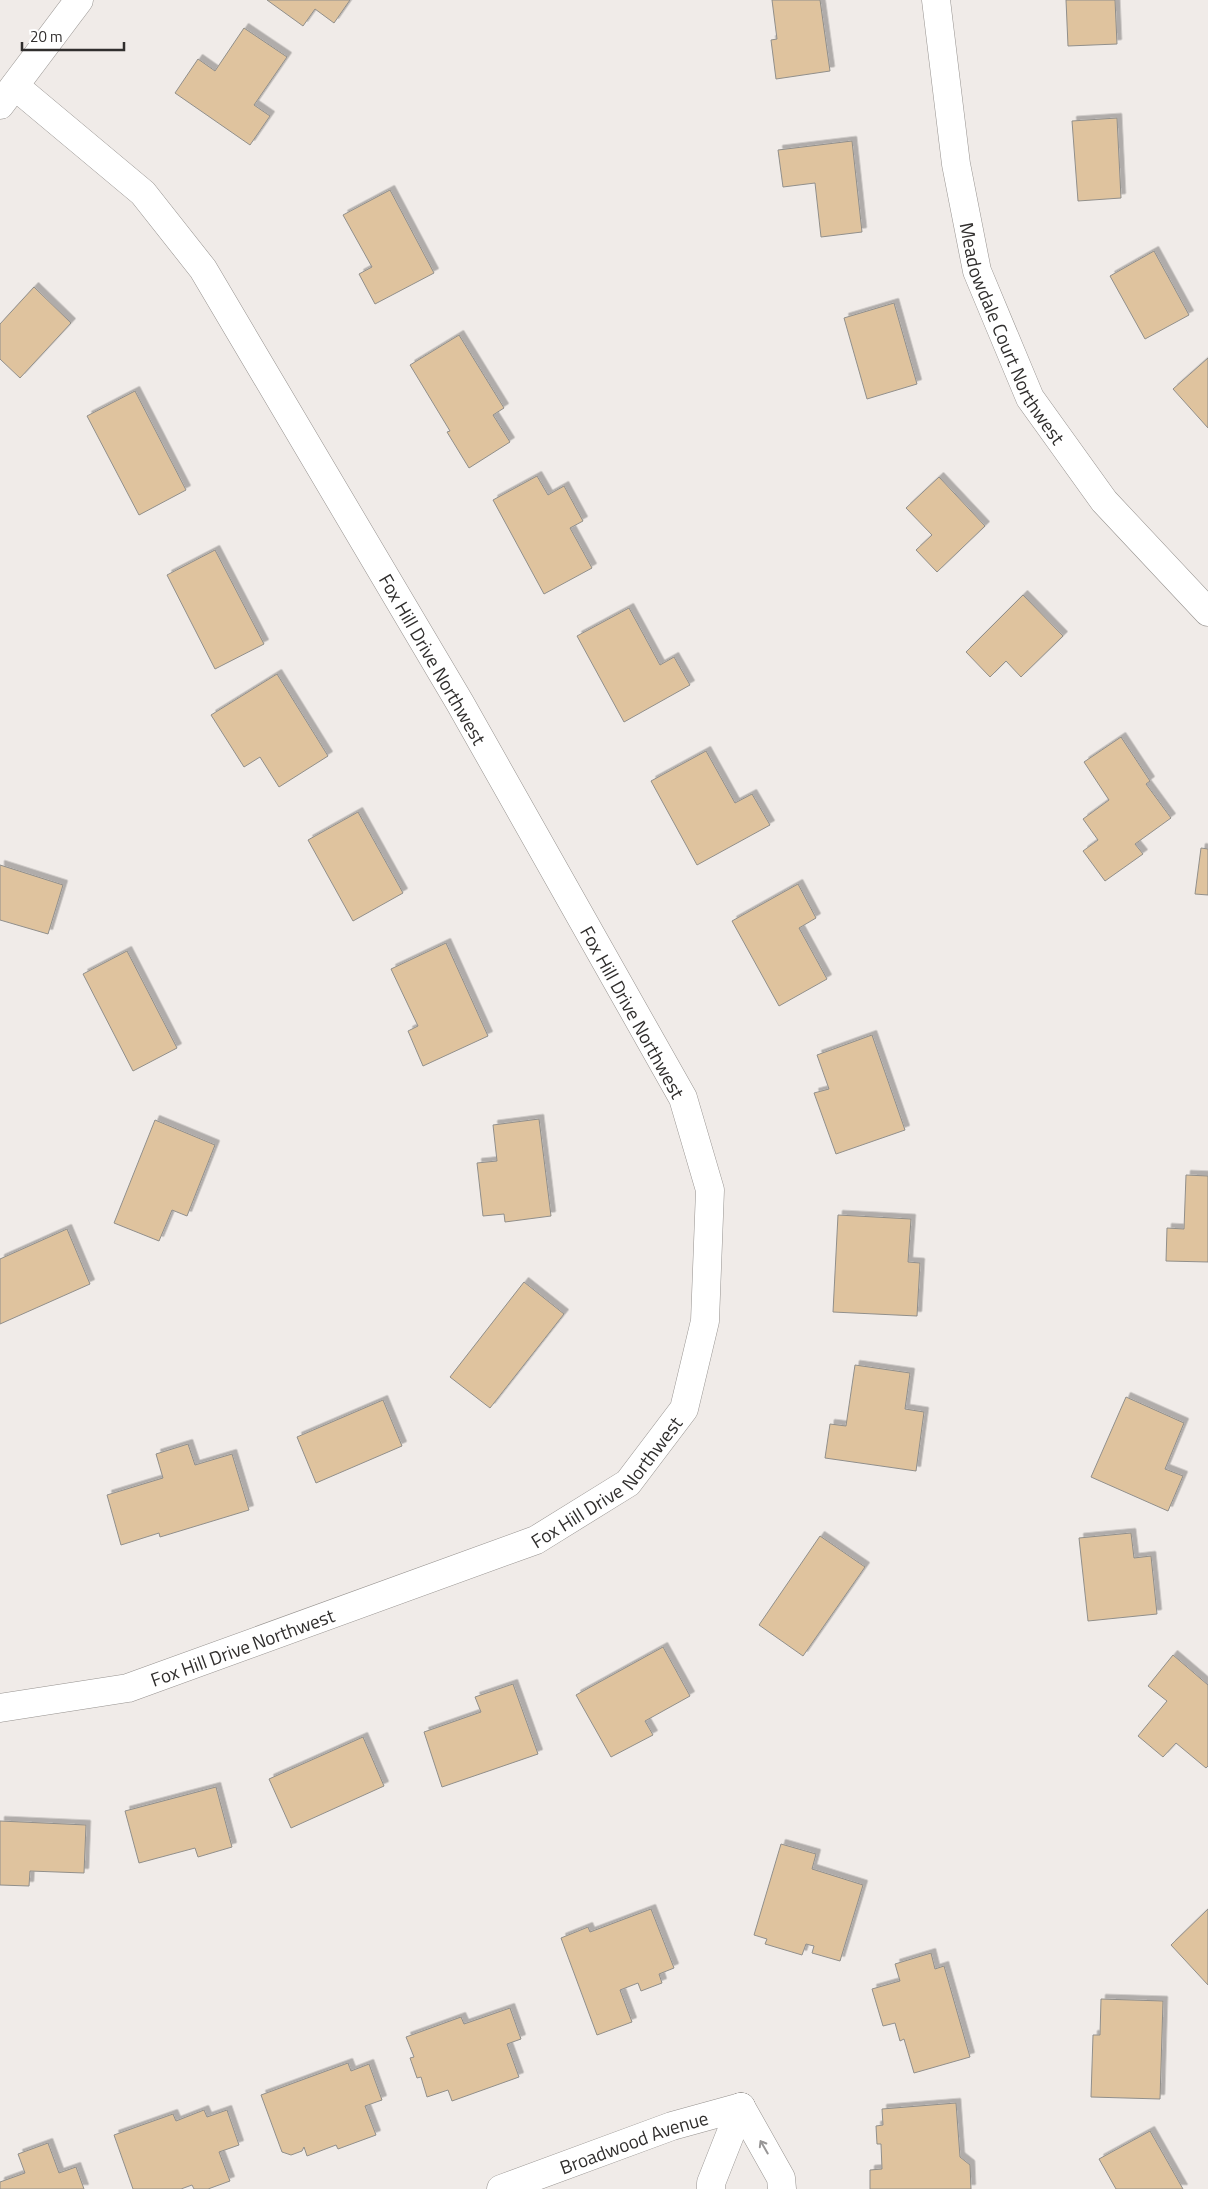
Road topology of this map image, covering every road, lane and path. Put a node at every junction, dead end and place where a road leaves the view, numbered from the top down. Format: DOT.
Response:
graph roads {
  1 [pos="78,0"];
  2 [pos="936,0"];
  3 [pos="8,95"];
  4 [pos="1208,612"];
  5 [pos="0,1708"];
  6 [pos="740,2107"];
  7 [pos="500,2189"];
  8 [pos="711,2189"];
  9 [pos="782,2189"];
  1 -- 3 [label="street"];
  2 -- 4 [label="street, Meadowdale Court Northwest"];
  3 -- 5 [label="street, Fox Hill Drive Northwest"];
  6 -- 7 [label="street, Broadwood Avenue"];
  6 -- 8 [label="street, Broadwood Avenue"];
  9 -- 6 [label="street, one-way"];
}
